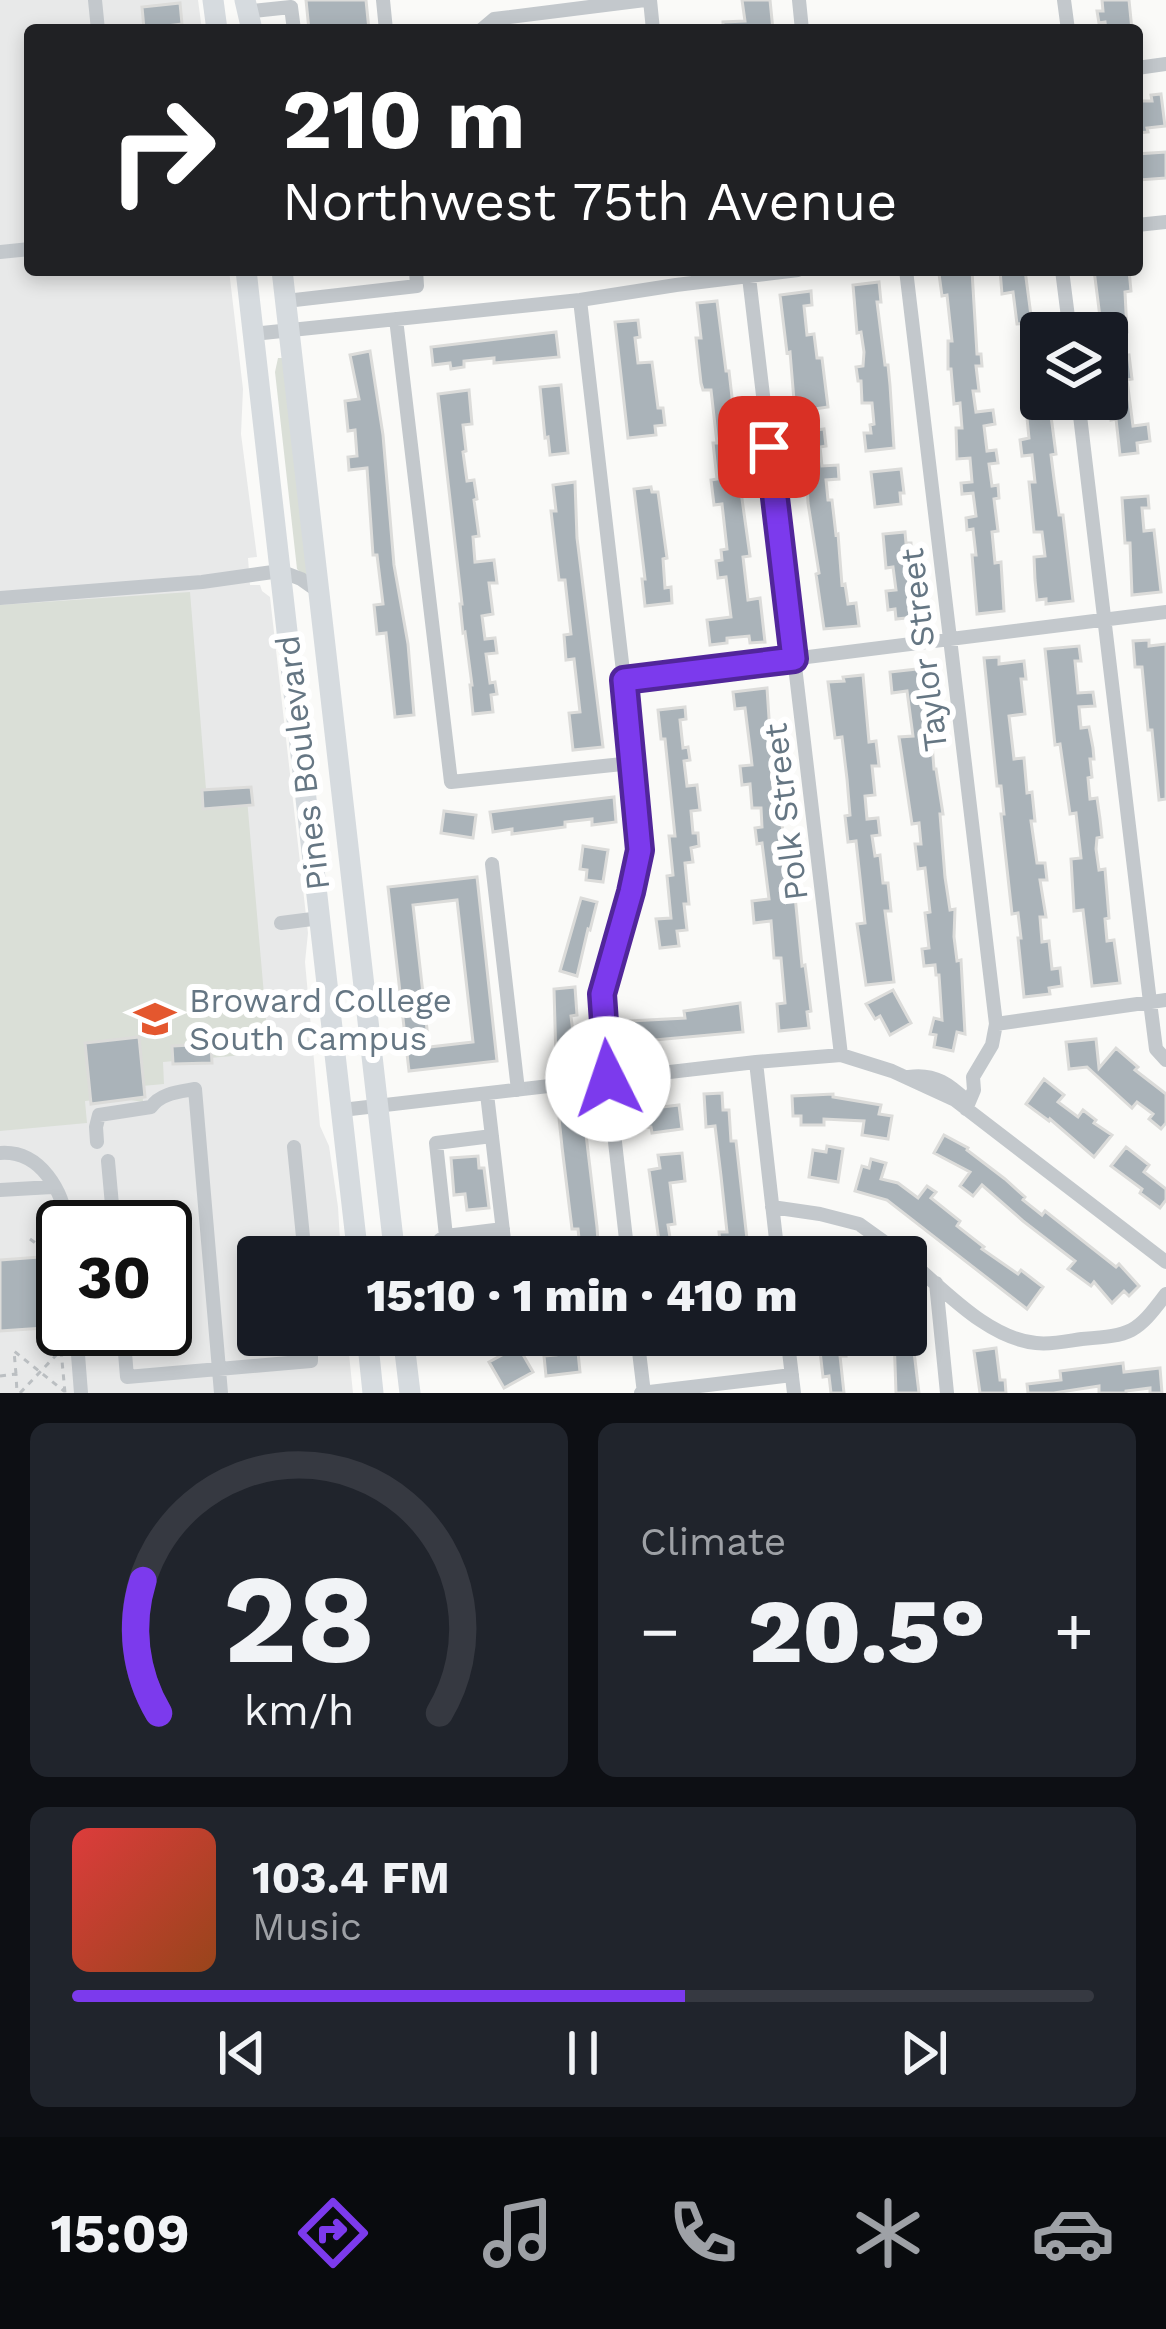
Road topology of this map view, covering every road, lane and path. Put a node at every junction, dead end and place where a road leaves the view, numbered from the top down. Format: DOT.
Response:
graph roads {
  1 [pos="647,0"];
  2 [pos="251,14"];
  3 [pos="293,24"];
  4 [pos="488,24"];
  5 [pos="247,276"];
  6 [pos="283,276"];
  7 [pos="416,276"];
  8 [pos="755,276"];
  9 [pos="907,276"];
  10 [pos="1063,276"];
  11 [pos="675,277"];
  12 [pos="748,277"];
  13 [pos="368,291"];
  14 [pos="580,300"];
  15 [pos="286,301"];
  16 [pos="1067,312"];
  17 [pos="396,320"];
  18 [pos="371,322"];
  19 [pos="289,330"];
  20 [pos="253,334"];
  21 [pos="1081,420"];
  22 [pos="280,571"];
  23 [pos="319,591"];
  24 [pos="0,598"];
  25 [pos="1166,611"];
  26 [pos="1105,619"];
  27 [pos="948,639"];
  28 [pos="794,659"];
  29 [pos="624,680"];
  30 [pos="632,764"];
  31 [pos="492,864"];
  32 [pos="320,918"];
  33 [pos="281,923"];
  34 [pos="1158,1001"];
  35 [pos="996,1024"];
  36 [pos="841,1055"];
  37 [pos="1166,1060"];
  38 [pos="755,1062"];
  39 [pos="906,1077"];
  40 [pos="973,1077"];
  41 [pos="608,1079"];
  42 [pos="951,1087"];
  43 [pos="518,1090"];
  44 [pos="487,1094"];
  45 [pos="378,1106"];
  46 [pos="967,1106"];
  47 [pos="342,1110"];
  48 [pos="492,1136"];
  49 [pos="97,1142"];
  50 [pos="293,1147"];
  51 [pos="0,1153"];
  52 [pos="108,1161"];
  53 [pos="52,1187"];
  54 [pos="0,1190"];
  55 [pos="62,1200"];
  56 [pos="112,1200"];
  57 [pos="772,1207"];
  58 [pos="502,1229"];
  59 [pos="303,1236"];
  60 [pos="356,1236"];
  61 [pos="392,1236"];
  62 [pos="446,1236"];
  63 [pos="503,1236"];
  64 [pos="626,1236"];
  65 [pos="775,1236"];
  66 [pos="877,1236"];
  67 [pos="30,1239"];
  68 [pos="36,1243"];
  69 [pos="1166,1262"];
  70 [pos="927,1274"];
  71 [pos="936,1282"];
  72 [pos="1166,1294"];
  73 [pos="56,1356"];
  74 [pos="61,1356"];
  75 [pos="78,1356"];
  76 [pos="125,1356"];
  77 [pos="311,1356"];
  78 [pos="369,1356"];
  79 [pos="406,1356"];
  80 [pos="640,1356"];
  81 [pos="790,1356"];
  82 [pos="219,1371"];
  83 [pos="40,1372"];
  84 [pos="16,1374"];
  85 [pos="792,1375"];
  86 [pos="0,1376"];
  87 [pos="19,1393"];
  88 [pos="65,1393"];
  89 [pos="81,1393"];
  90 [pos="221,1393"];
  91 [pos="373,1393"];
  92 [pos="410,1393"];
  93 [pos="643,1393"];
  94 [pos="794,1393"];
  95 [pos="947,1393"];
  1 -- 4 [label="street"];
  2 -- 3 [label="street"];
  5 -- 20 [label="highway, Pines Boulevard"];
  6 -- 15 [label="highway, Pines Boulevard"];
  7 -- 13 [label="street"];
  8 -- 12 [label="street"];
  9 -- 27 [label="street, Taylor Street"];
  10 -- 16 [label="street"];
  11 -- 12 [label="street"];
  11 -- 14 [label="street"];
  12 -- 28 [label="street, Polk Street"];
  13 -- 15 [label="street"];
  13 -- 18 [label="street"];
  14 -- 17 [label="street"];
  14 -- 29 [label="street"];
  15 -- 19 [label="highway, Pines Boulevard"];
  17 -- 18 [label="street"];
  17 -- 30 [label="street"];
  18 -- 19 [label="street"];
  19 -- 20 [label="street"];
  19 -- 23 [label="highway, Pines Boulevard"];
  20 -- 22 [label="highway, Pines Boulevard"];
  21 -- 26 [label="street"];
  22 -- 23 [label="street"];
  22 -- 24 [label="street"];
  22 -- 32 [label="highway, Pines Boulevard"];
  23 -- 45 [label="highway, Pines Boulevard"];
  25 -- 26 [label="street"];
  26 -- 27 [label="street"];
  26 -- 34 [label="street"];
  27 -- 28 [label="street"];
  27 -- 35 [label="street, Taylor Street"];
  28 -- 29 [label="street"];
  28 -- 36 [label="street, Polk Street"];
  29 -- 30 [label="street"];
  30 -- 41 [label="street"];
  31 -- 43 [label="street"];
  32 -- 33 [label="street"];
  32 -- 47 [label="highway, Pines Boulevard"];
  34 -- 35 [label="street"];
  34 -- 37 [label="street"];
  35 -- 40 [label="street"];
  36 -- 38 [label="street"];
  36 -- 39 [label="street"];
  38 -- 41 [label="street"];
  38 -- 57 [label="street"];
  39 -- 42 [label="street"];
  39 -- 46 [label="street"];
  40 -- 42 [label="street"];
  40 -- 46 [label="street"];
  41 -- 43 [label="street"];
  41 -- 64 [label="street"];
  42 -- 46 [label="street"];
  43 -- 44 [label="street"];
  44 -- 45 [label="street"];
  44 -- 48 [label="street"];
  45 -- 47 [label="street"];
  45 -- 61 [label="highway, Pines Boulevard"];
  46 -- 69 [label="street"];
  47 -- 60 [label="highway, Pines Boulevard"];
  48 -- 58 [label="street"];
  48 -- 62 [label="street"];
  49 -- 82 [label="street"];
  50 -- 59 [label="street"];
  51 -- 53 [label="street"];
  52 -- 56 [label="street"];
  53 -- 54 [label="street"];
  53 -- 55 [label="street"];
  57 -- 65 [label="street"];
  57 -- 66 [label="street"];
  58 -- 62 [label="street"];
  58 -- 63 [label="street"];
  67 -- 68 [label="path"];
  70 -- 71 [label="street"];
  71 -- 72 [label="street"];
  71 -- 95 [label="street"];
  73 -- 83 [label="path"];
  74 -- 88 [label="path"];
  75 -- 89 [label="street"];
  76 -- 82 [label="street"];
  77 -- 82 [label="street"];
  78 -- 91 [label="highway"];
  79 -- 92 [label="highway"];
  80 -- 93 [label="street"];
  81 -- 85 [label="street"];
  82 -- 90 [label="street"];
  83 -- 84 [label="path"];
  83 -- 87 [label="path"];
  83 -- 88 [label="path"];
  84 -- 86 [label="path"];
  84 -- 87 [label="path"];
  85 -- 93 [label="street"];
  85 -- 94 [label="street"];
}
